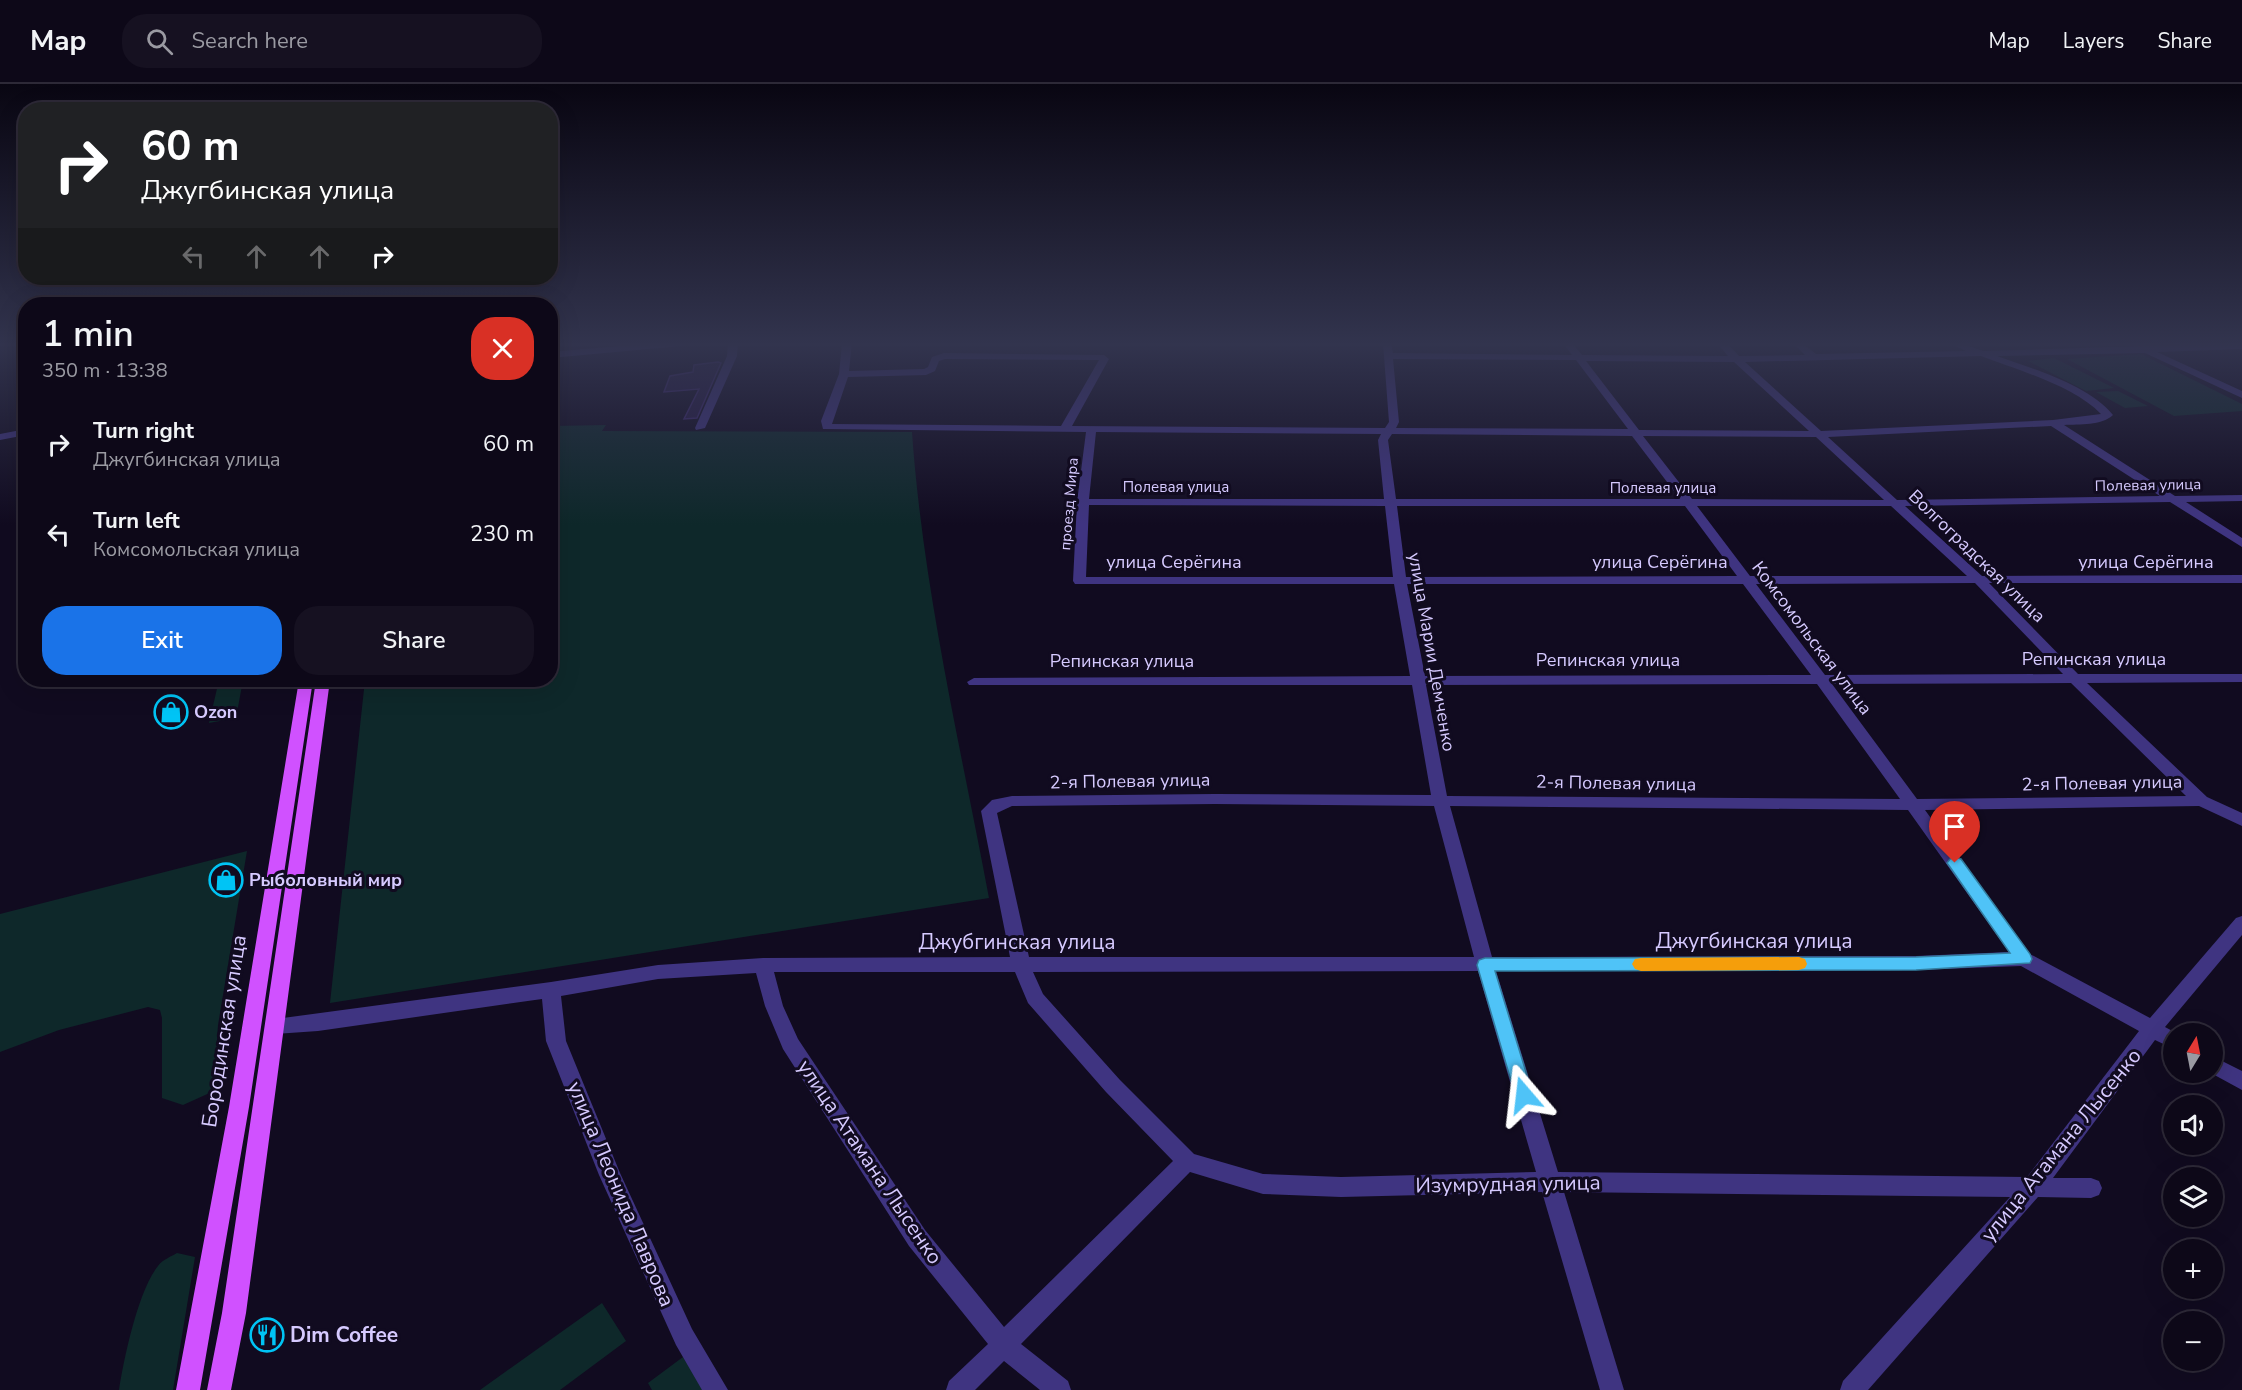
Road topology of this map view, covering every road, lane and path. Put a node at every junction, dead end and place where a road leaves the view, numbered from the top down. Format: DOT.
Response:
graph roads {
  1 [pos="711,404"];
  2 [pos="833,404"];
  3 [pos="1077,404"];
  4 [pos="1392,404"];
  5 [pos="1615,404"];
  6 [pos="1786,404"];
  7 [pos="2096,404"];
  8 [pos="2054,423"];
  9 [pos="700,428"];
  10 [pos="1065,430"];
  11 [pos="1091,431"];
  12 [pos="1388,431"];
  13 [pos="1635,432"];
  14 [pos="18,434"];
  15 [pos="1819,434"];
  16 [pos="0,437"];
  17 [pos="2242,498"];
  18 [pos="2172,500"];
  19 [pos="1390,501"];
  20 [pos="1083,502"];
  21 [pos="1688,503"];
  22 [pos="1896,503"];
  23 [pos="2242,543"];
  24 [pos="2242,579"];
  25 [pos="1079,580"];
  26 [pos="1400,580"];
  27 [pos="1746,580"];
  28 [pos="1979,580"];
  29 [pos="2242,678"];
  30 [pos="1821,679"];
  31 [pos="2075,679"];
  32 [pos="1418,680"];
  33 [pos="974,682"];
  34 [pos="305,687"];
  35 [pos="322,687"];
  36 [pos="1440,800"];
  37 [pos="2201,801"];
  38 [pos="1914,805"];
  39 [pos="989,811"];
  40 [pos="2242,820"];
  41 [pos="2242,923"];
  42 [pos="2024,959"];
  43 [pos="764,965"];
  44 [pos="1021,965"];
  45 [pos="1485,965"];
  46 [pos="551,990"];
  47 [pos="275,1026"];
  48 [pos="2152,1029"];
  49 [pos="2163,1035"];
  50 [pos="2223,1070"];
  51 [pos="2242,1081"];
  52 [pos="1187,1161"];
  53 [pos="1550,1182"];
  54 [pos="2033,1187"];
  55 [pos="2091,1188"];
  56 [pos="1004,1345"];
  57 [pos="188,1390"];
  58 [pos="219,1390"];
  59 [pos="716,1390"];
  60 [pos="958,1390"];
  61 [pos="1059,1390"];
  62 [pos="1612,1390"];
  63 [pos="1852,1390"];
  1 -- 9 [label="street"];
  2 -- 10 [label="street"];
  3 -- 10 [label="street"];
  4 -- 12 [label="street, улица Марии Демченко"];
  5 -- 13 [label="street, Комсомольская улица"];
  6 -- 15 [label="street, Волгоградская улица"];
  7 -- 8 [label="street"];
  8 -- 15 [label="street"];
  8 -- 18 [label="street"];
  10 -- 11 [label="street"];
  11 -- 12 [label="street"];
  11 -- 20 [label="street, проезд Мира"];
  12 -- 13 [label="street"];
  12 -- 19 [label="street, улица Марии Демченко"];
  13 -- 15 [label="street"];
  13 -- 21 [label="street, Комсомольская улица"];
  14 -- 16 [label="street"];
  15 -- 22 [label="street, Волгоградская улица"];
  17 -- 18 [label="street, Полевая улица"];
  18 -- 22 [label="street, Полевая улица"];
  18 -- 23 [label="street"];
  19 -- 20 [label="street, Полевая улица"];
  19 -- 21 [label="street, Полевая улица"];
  19 -- 26 [label="street, улица Марии Демченко"];
  20 -- 25 [label="street, проезд Мира"];
  21 -- 22 [label="street, Полевая улица"];
  21 -- 27 [label="street, Комсомольская улица"];
  22 -- 28 [label="street, Волгоградская улица"];
  24 -- 28 [label="street, улица Серёгина"];
  25 -- 26 [label="street, улица Серёгина"];
  26 -- 27 [label="street, улица Серёгина"];
  26 -- 32 [label="street, улица Марии Демченко"];
  27 -- 28 [label="street, улица Серёгина"];
  27 -- 30 [label="street, Комсомольская улица"];
  28 -- 31 [label="street, Волгоградская улица"];
  29 -- 31 [label="street, Репинская улица"];
  30 -- 31 [label="street, Репинская улица"];
  30 -- 32 [label="street, Репинская улица"];
  30 -- 38 [label="street, Комсомольская улица"];
  31 -- 37 [label="street, Волгоградская улица"];
  32 -- 33 [label="street, Репинская улица"];
  32 -- 36 [label="street, улица Марии Демченко"];
  34 -- 57 [label="main road, Бородинская улица"];
  35 -- 47 [label="main road"];
  36 -- 38 [label="street, 2-я Полевая улица"];
  36 -- 39 [label="street, 2-я Полевая улица"];
  36 -- 45 [label="street, улица Марии Демченко"];
  37 -- 38 [label="street, 2-я Полевая улица"];
  37 -- 40 [label="street, 2-я Полевая улица"];
  38 -- 42 [label="street, Комсомольская улица"];
  39 -- 44 [label="street, Изумрудная улица"];
  41 -- 48 [label="street, улица Атамана Лысенко"];
  42 -- 45 [label="street, Джугбинская улица"];
  42 -- 48 [label="street"];
  43 -- 44 [label="street, Джубгинская улица"];
  43 -- 46 [label="street, Джубгинская улица"];
  43 -- 56 [label="street, улица Атамана Лысенко"];
  44 -- 45 [label="street, Джубгинская улица"];
  44 -- 52 [label="street, Изумрудная улица"];
  45 -- 53 [label="street, улица Марии Демченко"];
  46 -- 47 [label="street, Джубгинская улица"];
  46 -- 59 [label="street, улица Леонида Лаврова"];
  47 -- 58 [label="main road"];
  48 -- 49 [label="street"];
  48 -- 54 [label="street, улица Атамана Лысенко"];
  50 -- 51 [label="street"];
  52 -- 53 [label="street, Изумрудная улица"];
  52 -- 56 [label="street"];
  53 -- 54 [label="street, Изумрудная улица"];
  53 -- 62 [label="street, улица Марии Демченко"];
  54 -- 55 [label="street, Изумрудная улица"];
  54 -- 63 [label="street, улица Атамана Лысенко"];
  56 -- 60 [label="street"];
  56 -- 61 [label="street, улица Атамана Лысенко"];
}
